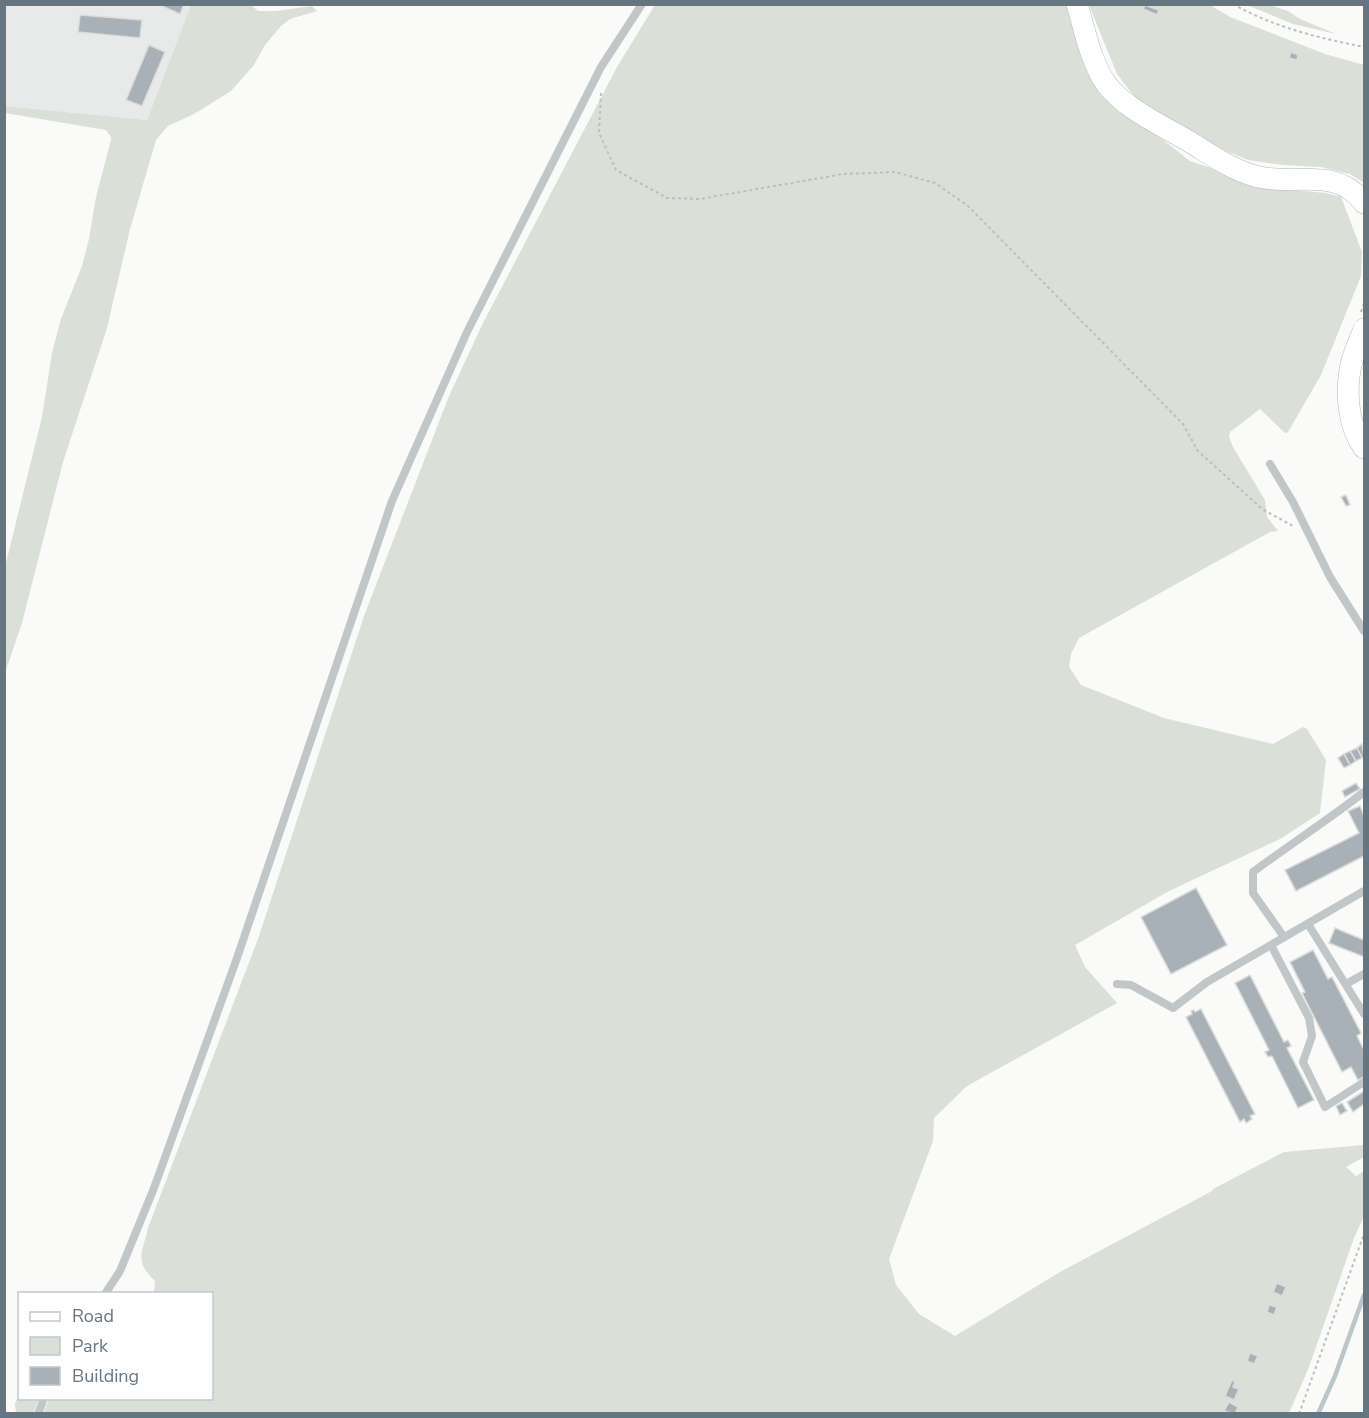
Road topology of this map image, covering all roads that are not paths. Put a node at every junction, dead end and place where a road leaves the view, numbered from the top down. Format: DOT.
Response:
graph roads {
  1 [pos="642,4"];
  2 [pos="1077,4"];
  3 [pos="1365,203"];
  4 [pos="1365,329"];
  5 [pos="1365,448"];
  6 [pos="1270,464"];
  7 [pos="1365,631"];
  8 [pos="1365,792"];
  9 [pos="1365,891"];
  10 [pos="1308,924"];
  11 [pos="1284,937"];
  12 [pos="1271,945"];
  13 [pos="1365,974"];
  14 [pos="1117,984"];
  15 [pos="1346,984"];
  16 [pos="1365,1014"];
  17 [pos="1365,1082"];
  18 [pos="106,1292"];
  1 -- 18 [label="lane"];
  2 -- 3 [label="main road"];
  4 -- 5 [label="main road"];
  6 -- 7 [label="lane"];
  8 -- 11 [label="lane"];
  9 -- 10 [label="lane"];
  10 -- 11 [label="lane"];
  10 -- 15 [label="lane"];
  11 -- 12 [label="lane"];
  12 -- 14 [label="lane"];
  12 -- 17 [label="lane"];
  13 -- 15 [label="lane"];
  15 -- 16 [label="lane"];
}
